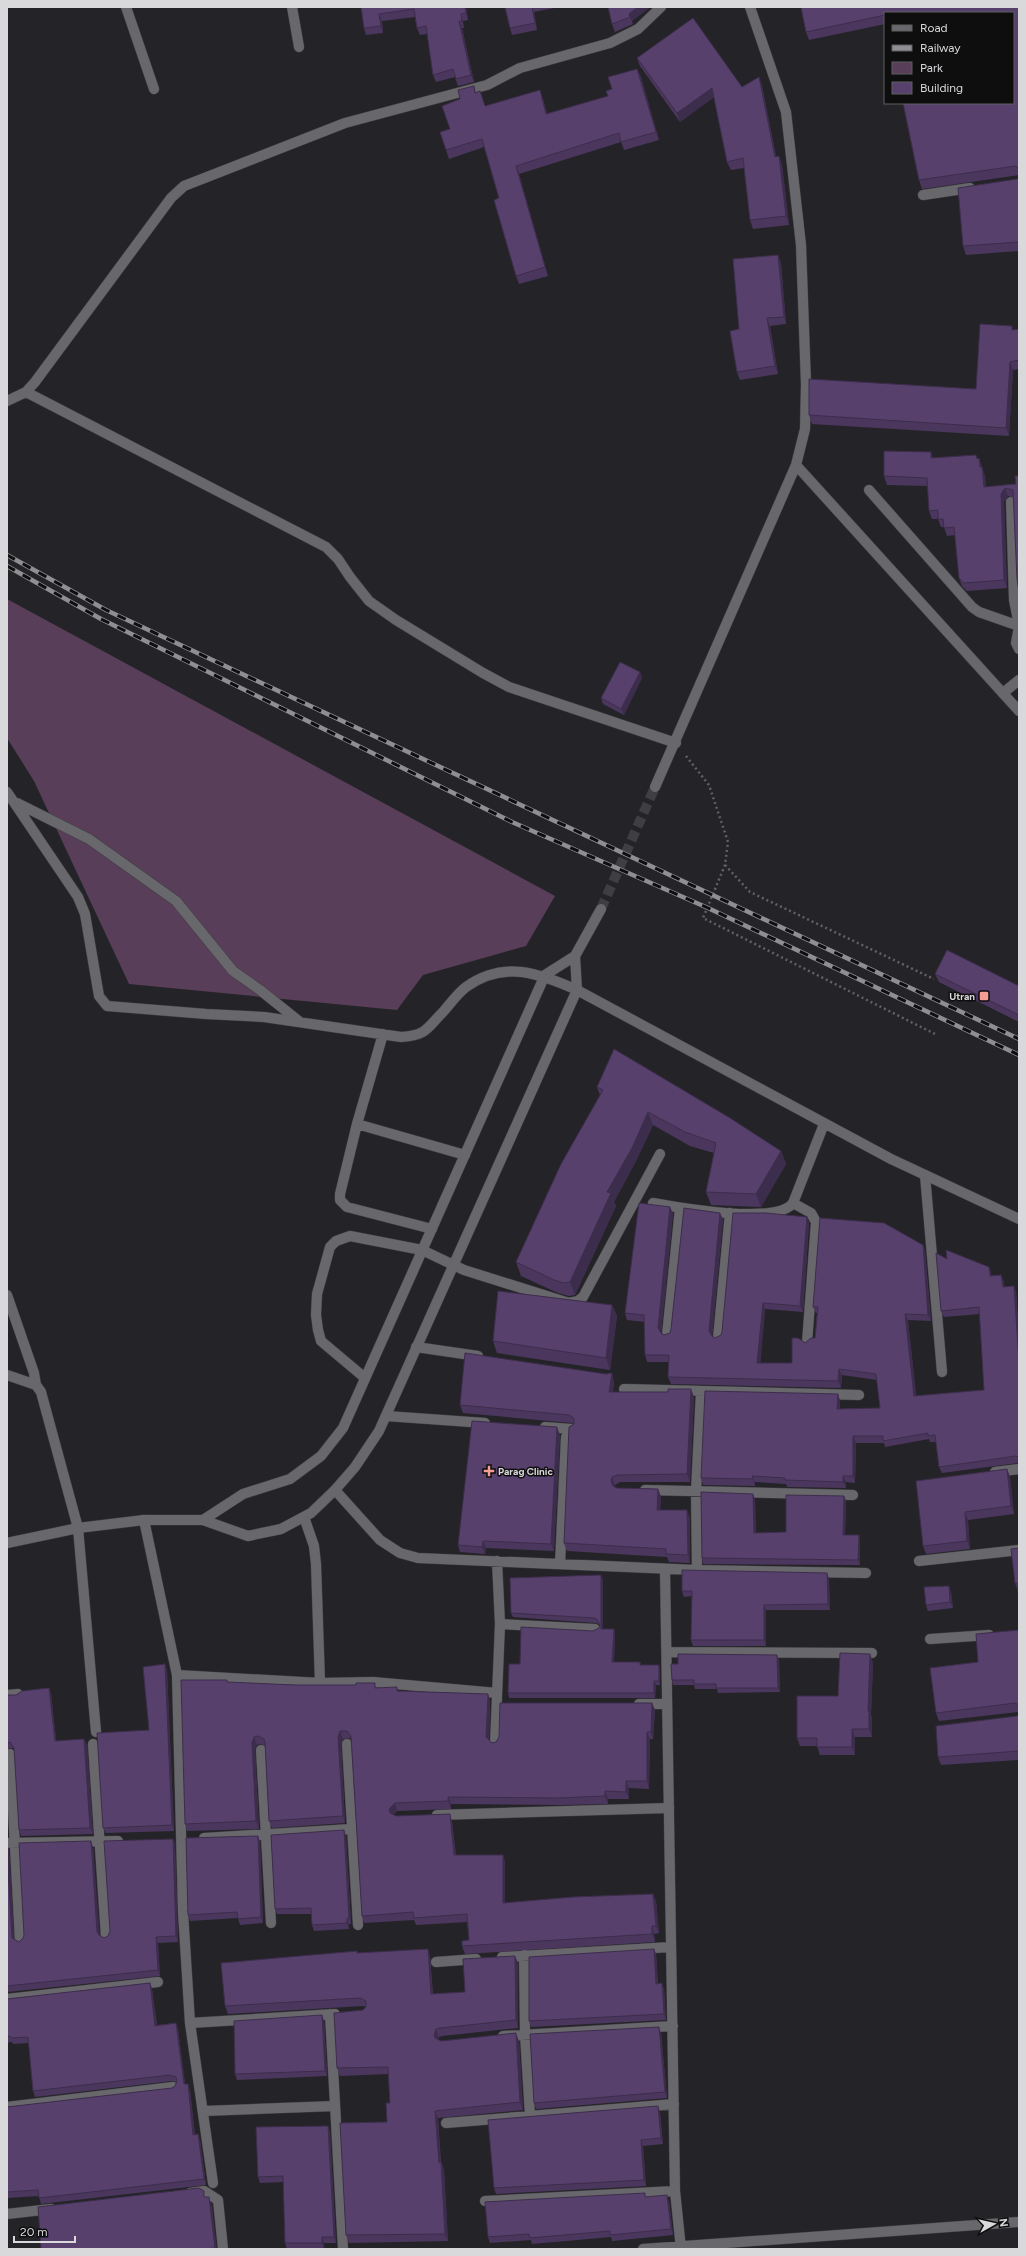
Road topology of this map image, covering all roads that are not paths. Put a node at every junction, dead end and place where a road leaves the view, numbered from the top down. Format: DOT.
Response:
graph roads {
  1 [pos="126,7"];
  2 [pos="292,7"];
  3 [pos="661,7"];
  4 [pos="750,7"];
  5 [pos="299,47"];
  6 [pos="154,89"];
  7 [pos="982,186"];
  8 [pos="923,195"];
  9 [pos="26,392"];
  10 [pos="7,401"];
  11 [pos="796,465"];
  12 [pos="869,490"];
  13 [pos="1011,502"];
  14 [pos="1019,626"];
  15 [pos="1019,649"];
  16 [pos="1019,680"];
  17 [pos="1003,694"];
  18 [pos="1019,711"];
  19 [pos="676,743"];
  20 [pos="655,787"];
  21 [pos="7,792"];
  22 [pos="15,803"];
  23 [pos="601,909"];
  24 [pos="575,956"];
  25 [pos="545,975"];
  26 [pos="577,990"];
  27 [pos="300,1022"];
  28 [pos="383,1034"];
  29 [pos="356,1124"];
  30 [pos="824,1124"];
  31 [pos="660,1154"];
  32 [pos="465,1155"];
  33 [pos="925,1175"];
  34 [pos="653,1203"];
  35 [pos="793,1203"];
  36 [pos="680,1208"];
  37 [pos="730,1213"];
  38 [pos="1019,1219"];
  39 [pos="432,1228"];
  40 [pos="422,1250"];
  41 [pos="454,1265"];
  42 [pos="7,1295"];
  43 [pos="667,1335"];
  44 [pos="718,1338"];
  45 [pos="807,1342"];
  46 [pos="416,1347"];
  47 [pos="486,1357"];
  48 [pos="942,1372"];
  49 [pos="7,1375"];
  50 [pos="365,1378"];
  51 [pos="36,1384"];
  52 [pos="624,1389"];
  53 [pos="701,1390"];
  54 [pos="859,1395"];
  55 [pos="386,1416"];
  56 [pos="494,1424"];
  57 [pos="532,1426"];
  58 [pos="1019,1469"];
  59 [pos="988,1473"];
  60 [pos="335,1490"];
  61 [pos="635,1490"];
  62 [pos="696,1491"];
  63 [pos="853,1496"];
  64 [pos="304,1517"];
  65 [pos="144,1520"];
  66 [pos="203,1520"];
  67 [pos="78,1528"];
  68 [pos="7,1543"];
  69 [pos="1019,1550"];
  70 [pos="497,1561"];
  71 [pos="919,1561"];
  72 [pos="560,1564"];
  73 [pos="665,1569"];
  74 [pos="697,1570"];
  75 [pos="866,1573"];
  76 [pos="500,1624"];
  77 [pos="595,1629"];
  78 [pos="997,1634"];
  79 [pos="930,1639"];
  80 [pos="666,1652"];
  81 [pos="872,1653"];
  82 [pos="176,1675"];
  83 [pos="320,1683"];
  84 [pos="497,1693"];
  85 [pos="18,1694"];
  86 [pos="7,1695"];
  87 [pos="629,1704"];
  88 [pos="667,1704"];
  89 [pos="96,1732"];
  90 [pos="93,1744"];
  91 [pos="347,1744"];
  92 [pos="495,1744"];
  93 [pos="260,1750"];
  94 [pos="10,1754"];
  95 [pos="669,1808"];
  96 [pos="430,1816"];
  97 [pos="351,1829"];
  98 [pos="267,1835"];
  99 [pos="185,1838"];
  100 [pos="129,1840"];
  101 [pos="99,1841"];
  102 [pos="11,1842"];
  103 [pos="271,1923"];
  104 [pos="358,1926"];
  105 [pos="106,1937"];
  106 [pos="20,1941"];
  107 [pos="671,1947"];
  108 [pos="524,1955"];
  109 [pos="436,1962"];
  110 [pos="158,1982"];
  111 [pos="7,1999"];
  112 [pos="343,2013"];
  113 [pos="330,2014"];
  114 [pos="190,2023"];
  115 [pos="673,2026"];
  116 [pos="525,2034"];
  117 [pos="495,2037"];
  118 [pos="173,2086"];
  119 [pos="674,2104"];
  120 [pos="335,2106"];
  121 [pos="7,2107"];
  122 [pos="204,2111"];
  123 [pos="530,2116"];
  124 [pos="446,2123"];
  125 [pos="213,2183"];
  126 [pos="676,2191"];
  127 [pos="180,2194"];
  128 [pos="485,2201"];
  129 [pos="62,2208"];
  130 [pos="7,2214"];
  131 [pos="1019,2222"];
  132 [pos="681,2248"];
  133 [pos="223,2249"];
  134 [pos="343,2249"];
  135 [pos="643,2249"];
  1 -- 6 [label="street"];
  2 -- 5 [label="street"];
  3 -- 9 [label="street"];
  4 -- 11 [label="street"];
  7 -- 8 [label="street"];
  9 -- 10 [label="street"];
  9 -- 19 [label="street"];
  11 -- 17 [label="street"];
  11 -- 19 [label="street"];
  12 -- 14 [label="street"];
  13 -- 14 [label="street"];
  14 -- 15 [label="street"];
  16 -- 17 [label="street"];
  17 -- 18 [label="street"];
  19 -- 20 [label="street"];
  21 -- 22 [label="street"];
  22 -- 27 [label="street"];
  22 -- 27 [label="street"];
  23 -- 24 [label="street"];
  24 -- 25 [label="street"];
  24 -- 26 [label="street"];
  25 -- 26 [label="street"];
  25 -- 28 [label="street"];
  25 -- 32 [label="street"];
  26 -- 30 [label="street"];
  26 -- 41 [label="street"];
  27 -- 28 [label="street"];
  28 -- 29 [label="street"];
  29 -- 32 [label="street"];
  29 -- 39 [label="street"];
  30 -- 33 [label="street"];
  30 -- 35 [label="street"];
  31 -- 41 [label="street"];
  32 -- 39 [label="street"];
  33 -- 38 [label="street"];
  33 -- 48 [label="street"];
  34 -- 36 [label="street"];
  35 -- 37 [label="street"];
  35 -- 45 [label="street"];
  36 -- 37 [label="street"];
  36 -- 43 [label="street"];
  37 -- 44 [label="street"];
  39 -- 40 [label="street"];
  40 -- 41 [label="street"];
  40 -- 50 [label="street"];
  40 -- 50 [label="street"];
  41 -- 46 [label="street"];
  42 -- 51 [label="street"];
  46 -- 47 [label="street"];
  46 -- 55 [label="street"];
  49 -- 51 [label="street"];
  50 -- 66 [label="street"];
  51 -- 67 [label="street"];
  52 -- 53 [label="street"];
  53 -- 54 [label="street"];
  53 -- 62 [label="street"];
  55 -- 56 [label="street"];
  55 -- 60 [label="street"];
  57 -- 72 [label="street"];
  58 -- 59 [label="street"];
  60 -- 64 [label="street"];
  60 -- 70 [label="street"];
  61 -- 62 [label="street"];
  62 -- 63 [label="street"];
  62 -- 74 [label="street"];
  64 -- 66 [label="street"];
  64 -- 83 [label="street"];
  65 -- 66 [label="street"];
  65 -- 67 [label="street"];
  65 -- 82 [label="street"];
  67 -- 68 [label="street"];
  67 -- 89 [label="street"];
  69 -- 71 [label="street"];
  70 -- 72 [label="street"];
  70 -- 76 [label="street"];
  72 -- 73 [label="street"];
  73 -- 74 [label="street"];
  73 -- 80 [label="street"];
  74 -- 75 [label="street"];
  76 -- 77 [label="street"];
  76 -- 84 [label="street"];
  78 -- 79 [label="street"];
  80 -- 81 [label="street"];
  80 -- 88 [label="street"];
  82 -- 83 [label="street"];
  82 -- 99 [label="street"];
  83 -- 84 [label="street"];
  84 -- 92 [label="street"];
  85 -- 86 [label="street"];
  87 -- 88 [label="street"];
  88 -- 95 [label="street"];
  90 -- 101 [label="street"];
  91 -- 97 [label="street"];
  93 -- 98 [label="street"];
  94 -- 102 [label="street"];
  95 -- 96 [label="street"];
  95 -- 107 [label="street"];
  97 -- 98 [label="street"];
  97 -- 104 [label="street"];
  98 -- 99 [label="street"];
  98 -- 103 [label="street"];
  99 -- 114 [label="street"];
  100 -- 101 [label="street"];
  101 -- 102 [label="street"];
  101 -- 105 [label="street"];
  102 -- 106 [label="street"];
  107 -- 108 [label="street"];
  107 -- 115 [label="street"];
  108 -- 109 [label="street"];
  108 -- 116 [label="street"];
  110 -- 111 [label="street"];
  112 -- 113 [label="street"];
  113 -- 114 [label="street"];
  113 -- 120 [label="street"];
  114 -- 122 [label="street"];
  115 -- 116 [label="street"];
  115 -- 119 [label="street"];
  116 -- 117 [label="street"];
  116 -- 123 [label="street"];
  118 -- 121 [label="street"];
  119 -- 123 [label="street"];
  119 -- 126 [label="street"];
  120 -- 122 [label="street"];
  120 -- 134 [label="street"];
  122 -- 125 [label="street"];
  123 -- 124 [label="street"];
  126 -- 128 [label="street"];
  126 -- 132 [label="street"];
  127 -- 133 [label="street"];
  129 -- 130 [label="street"];
  131 -- 132 [label="street"];
  132 -- 135 [label="street"];
}
